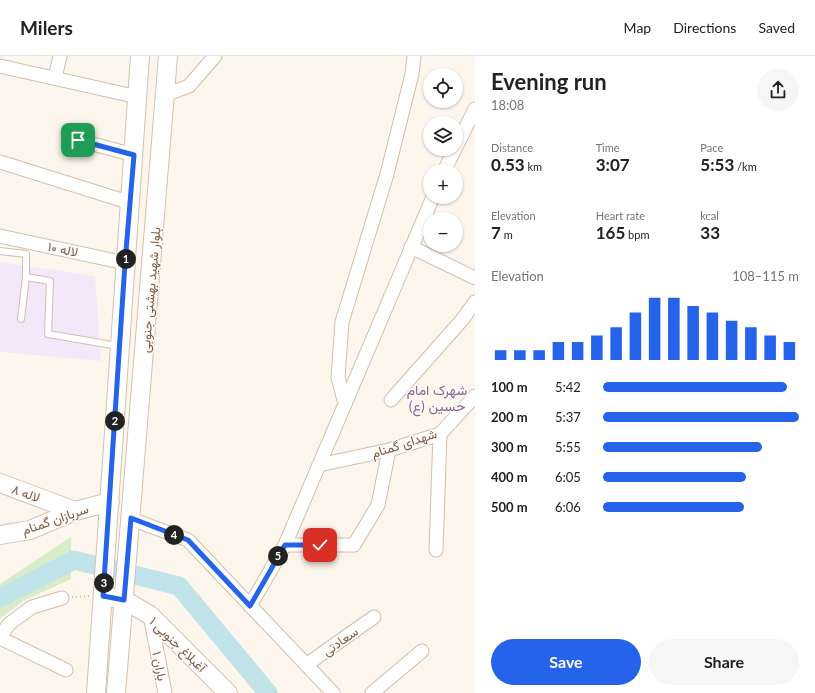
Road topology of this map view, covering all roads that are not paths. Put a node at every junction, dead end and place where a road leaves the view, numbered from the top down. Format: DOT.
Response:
graph roads {
  1 [pos="60,56"];
  2 [pos="140,56"];
  3 [pos="168,56"];
  4 [pos="215,56"];
  5 [pos="414,56"];
  6 [pos="0,66"];
  7 [pos="55,78"];
  8 [pos="166,95"];
  9 [pos="138,97"];
  10 [pos="475,110"];
  11 [pos="463,133"];
  12 [pos="78,140"];
  13 [pos="134,155"];
  14 [pos="0,162"];
  15 [pos="131,203"];
  16 [pos="430,204"];
  17 [pos="0,236"];
  18 [pos="411,247"];
  19 [pos="0,251"];
  20 [pos="125,263"];
  21 [pos="26,277"];
  22 [pos="475,278"];
  23 [pos="475,302"];
  24 [pos="21,319"];
  25 [pos="120,346"];
  26 [pos="475,396"];
  27 [pos="391,400"];
  28 [pos="345,404"];
  29 [pos="440,434"];
  30 [pos="389,450"];
  31 [pos="319,465"];
  32 [pos="0,483"];
  33 [pos="109,510"];
  34 [pos="75,511"];
  35 [pos="131,521"];
  36 [pos="0,535"];
  37 [pos="285,545"];
  38 [pos="436,550"];
  39 [pos="104,589"];
  40 [pos="124,593"];
  41 [pos="62,598"];
  42 [pos="250,606"];
  43 [pos="150,615"];
  44 [pos="374,617"];
  45 [pos="0,638"];
  46 [pos="422,651"];
  47 [pos="306,665"];
  48 [pos="66,670"];
  49 [pos="96,693"];
  50 [pos="116,693"];
  51 [pos="165,693"];
  52 [pos="228,693"];
  53 [pos="333,693"];
  54 [pos="372,693"];
  1 -- 7 [label="street"];
  2 -- 9 [label="main road, بلوار شهید بهشتی جنوبی"];
  3 -- 8 [label="main road, بلوار شهید بهشتی جنوبی"];
  4 -- 8 [label="street"];
  5 -- 28 [label="street"];
  6 -- 7 [label="street"];
  7 -- 9 [label="street"];
  8 -- 35 [label="main road, بلوار شهید بهشتی جنوبی"];
  9 -- 13 [label="main road, بلوار شهید بهشتی جنوبی"];
  10 -- 11 [label="street"];
  12 -- 13 [label="street"];
  13 -- 15 [label="main road, بلوار شهید بهشتی جنوبی"];
  14 -- 15 [label="street"];
  15 -- 20 [label="main road, بلوار شهید بهشتی جنوبی"];
  16 -- 18 [label="street"];
  17 -- 20 [label="street, لاله ۱۰"];
  18 -- 22 [label="street"];
  18 -- 28 [label="street"];
  19 -- 21 [label="lane"];
  20 -- 25 [label="main road, بلوار شهید بهشتی جنوبی"];
  21 -- 24 [label="lane"];
  21 -- 25 [label="lane"];
  23 -- 27 [label="street"];
  25 -- 33 [label="main road, بلوار شهید بهشتی جنوبی"];
  26 -- 29 [label="street, شهدای گمنام"];
  28 -- 31 [label="street"];
  29 -- 30 [label="street, شهدای گمنام"];
  29 -- 38 [label="street"];
  30 -- 31 [label="street, شهدای گمنام"];
  30 -- 37 [label="street"];
  31 -- 37 [label="street"];
  32 -- 34 [label="main road, لاله ۸"];
  33 -- 34 [label="main road, سربازان گمنام"];
  33 -- 39 [label="main road, بلوار شهید بهشتی جنوبی"];
  34 -- 36 [label="main road, سربازان گمنام"];
  35 -- 40 [label="main road, بلوار شهید بهشتی جنوبی"];
  35 -- 42 [label="street"];
  37 -- 42 [label="street"];
  39 -- 40 [label="main road, آغبلاغ جنوبی ۱"];
  39 -- 49 [label="main road"];
  40 -- 43 [label="main road, آغبلاغ جنوبی ۱"];
  40 -- 50 [label="main road"];
  41 -- 45 [label="street"];
  42 -- 47 [label="street"];
  43 -- 51 [label="street, باران ۱"];
  43 -- 52 [label="main road, آغبلاغ جنوبی ۱"];
  44 -- 47 [label="street, سعادتی"];
  45 -- 48 [label="street"];
  46 -- 54 [label="street"];
  47 -- 53 [label="street"];
}
